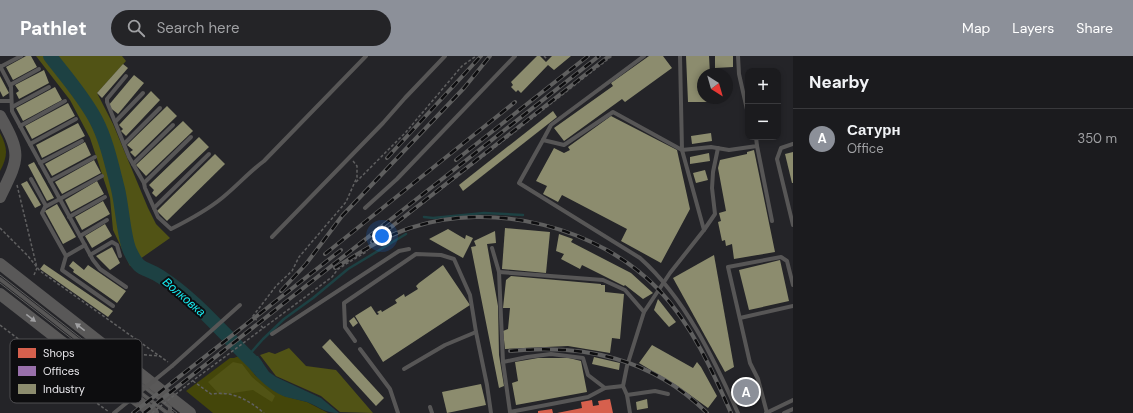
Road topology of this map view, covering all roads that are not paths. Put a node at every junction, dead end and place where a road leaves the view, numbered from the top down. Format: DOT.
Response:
graph roads {
  1 [pos="21,56"];
  2 [pos="366,56"];
  3 [pos="445,56"];
  4 [pos="515,56"];
  5 [pos="644,56"];
  6 [pos="680,56"];
  7 [pos="738,56"];
  8 [pos="0,67"];
  9 [pos="39,69"];
  10 [pos="126,76"];
  11 [pos="10,85"];
  12 [pos="49,87"];
  13 [pos="143,93"];
  14 [pos="0,101"];
  15 [pos="11,101"];
  16 [pos="65,101"];
  17 [pos="746,104"];
  18 [pos="12,107"];
  19 [pos="160,108"];
  20 [pos="0,116"];
  21 [pos="76,119"];
  22 [pos="116,121"];
  23 [pos="172,125"];
  24 [pos="20,126"];
  25 [pos="191,137"];
  26 [pos="543,140"];
  27 [pos="756,140"];
  28 [pos="82,141"];
  29 [pos="30,144"];
  30 [pos="124,144"];
  31 [pos="793,144"];
  32 [pos="757,146"];
  33 [pos="718,148"];
  34 [pos="682,150"];
  35 [pos="209,154"];
  36 [pos="94,157"];
  37 [pos="40,163"];
  38 [pos="133,164"];
  39 [pos="102,176"];
  40 [pos="31,179"];
  41 [pos="50,181"];
  42 [pos="144,183"];
  43 [pos="0,197"];
  44 [pos="105,197"];
  45 [pos="60,199"];
  46 [pos="46,206"];
  47 [pos="154,208"];
  48 [pos="365,208"];
  49 [pos="69,217"];
  50 [pos="107,220"];
  51 [pos="772,221"];
  52 [pos="793,226"];
  53 [pos="704,230"];
  54 [pos="80,236"];
  55 [pos="272,237"];
  56 [pos="85,245"];
  57 [pos="492,248"];
  58 [pos="409,249"];
  59 [pos="90,255"];
  60 [pos="66,256"];
  61 [pos="120,256"];
  62 [pos="0,264"];
  63 [pos="499,272"];
  64 [pos="0,279"];
  65 [pos="664,282"];
  66 [pos="793,285"];
  67 [pos="126,287"];
  68 [pos="0,294"];
  69 [pos="240,305"];
  70 [pos="113,306"];
  71 [pos="793,306"];
  72 [pos="644,312"];
  73 [pos="740,318"];
  74 [pos="476,332"];
  75 [pos="272,334"];
  76 [pos="57,339"];
  77 [pos="77,339"];
  78 [pos="96,339"];
  79 [pos="355,341"];
  80 [pos="360,349"];
  81 [pos="503,362"];
  82 [pos="404,369"];
  83 [pos="142,375"];
  84 [pos="623,386"];
  85 [pos="605,388"];
  86 [pos="142,390"];
  87 [pos="142,393"];
  88 [pos="668,394"];
  89 [pos="627,395"];
  90 [pos="793,400"];
  91 [pos="125,403"];
  92 [pos="139,403"];
  93 [pos="430,407"];
  94 [pos="793,409"];
  95 [pos="171,412"];
  96 [pos="112,413"];
  97 [pos="152,413"];
  98 [pos="190,413"];
  99 [pos="398,413"];
  100 [pos="432,413"];
  101 [pos="491,413"];
  102 [pos="630,413"];
  103 [pos="738,413"];
  104 [pos="767,413"];
  105 [pos="784,413"];
  1 -- 8 [label="lane"];
  2 -- 47 [label="lane"];
  3 -- 55 [label="lane"];
  4 -- 48 [label="lane"];
  5 -- 26 [label="lane"];
  6 -- 34 [label="lane"];
  7 -- 17 [label="lane"];
  8 -- 11 [label="lane"];
  9 -- 11 [label="lane"];
  10 -- 22 [label="lane"];
  11 -- 15 [label="lane"];
  12 -- 18 [label="lane"];
  13 -- 22 [label="lane"];
  14 -- 15 [label="lane"];
  15 -- 18 [label="lane"];
  16 -- 24 [label="lane"];
  18 -- 24 [label="lane"];
  19 -- 30 [label="lane"];
  20 -- 43 [label="main road"];
  21 -- 29 [label="lane"];
  22 -- 30 [label="lane"];
  23 -- 38 [label="lane"];
  24 -- 29 [label="lane"];
  25 -- 42 [label="lane"];
  26 -- 34 [label="lane"];
  26 -- 65 [label="lane"];
  27 -- 32 [label="lane"];
  28 -- 37 [label="lane"];
  29 -- 37 [label="lane"];
  30 -- 38 [label="lane"];
  31 -- 52 [label="lane"];
  32 -- 33 [label="lane"];
  32 -- 51 [label="lane"];
  33 -- 34 [label="lane"];
  33 -- 53 [label="lane"];
  34 -- 53 [label="lane"];
  35 -- 47 [label="lane"];
  36 -- 41 [label="lane"];
  37 -- 41 [label="lane"];
  38 -- 42 [label="lane"];
  39 -- 45 [label="lane"];
  40 -- 46 [label="lane"];
  41 -- 45 [label="lane"];
  42 -- 47 [label="lane"];
  44 -- 49 [label="lane"];
  45 -- 46 [label="lane"];
  45 -- 49 [label="lane"];
  46 -- 60 [label="lane"];
  49 -- 54 [label="lane"];
  50 -- 54 [label="lane"];
  53 -- 65 [label="lane"];
  54 -- 56 [label="lane"];
  56 -- 59 [label="lane"];
  56 -- 60 [label="lane"];
  57 -- 63 [label="lane"];
  58 -- 75 [label="lane"];
  59 -- 61 [label="lane"];
  59 -- 67 [label="lane"];
  60 -- 70 [label="lane"];
  78 -- 62 [label="main road, one-way"];
  63 -- 72 [label="lane"];
  63 -- 81 [label="lane"];
  64 -- 77 [label="lane"];
  65 -- 72 [label="lane"];
  65 -- 103 [label="lane"];
  66 -- 73 [label="lane"];
  68 -- 76 [label="main road, one-way"];
  69 -- 86 [label="lane, bridge"];
  71 -- 73 [label="lane"];
  72 -- 84 [label="lane"];
  73 -- 104 [label="lane"];
  74 -- 79 [label="lane"];
  74 -- 82 [label="lane"];
  74 -- 101 [label="lane"];
  80 -- 99 [label="lane"];
  81 -- 85 [label="lane"];
  81 -- 85 [label="lane"];
  98 -- 83 [label="main road, one-way"];
  84 -- 85 [label="lane"];
  84 -- 89 [label="lane"];
  87 -- 95 [label="lane"];
  88 -- 89 [label="lane"];
  89 -- 102 [label="lane"];
  90 -- 104 [label="lane"];
  91 -- 96 [label="lane, bridge"];
  92 -- 97 [label="main road, one-way"];
  93 -- 100 [label="lane"];
  94 -- 105 [label="lane"];
}
